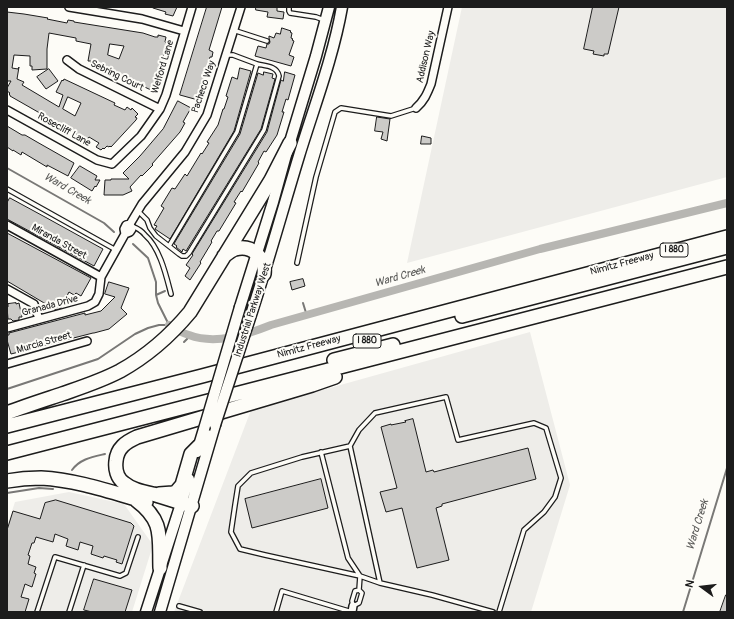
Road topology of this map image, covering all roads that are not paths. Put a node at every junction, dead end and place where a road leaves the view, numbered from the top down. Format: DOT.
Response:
graph roads {
  1 [pos="69,7"];
  2 [pos="192,7"];
  3 [pos="241,7"];
  4 [pos="289,7"];
  5 [pos="329,7"];
  6 [pos="342,7"];
  7 [pos="448,7"];
  8 [pos="325,20"];
  9 [pos="233,30"];
  10 [pos="184,31"];
  11 [pos="266,41"];
  12 [pos="226,55"];
  13 [pos="67,60"];
  14 [pos="257,64"];
  15 [pos="160,108"];
  16 [pos="416,108"];
  17 [pos="7,110"];
  18 [pos="290,143"];
  19 [pos="112,164"];
  20 [pos="7,189"];
  21 [pos="138,211"];
  22 [pos="130,224"];
  23 [pos="7,226"];
  24 [pos="727,237"];
  25 [pos="169,246"];
  26 [pos="727,247"];
  27 [pos="116,250"];
  28 [pos="257,254"];
  29 [pos="224,256"];
  30 [pos="727,258"];
  31 [pos="297,262"];
  32 [pos="727,267"];
  33 [pos="264,274"];
  34 [pos="101,277"];
  35 [pos="7,289"];
  36 [pos="171,294"];
  37 [pos="39,319"];
  38 [pos="7,328"];
  39 [pos="87,341"];
  40 [pos="394,354"];
  41 [pos="7,364"];
  42 [pos="7,413"];
  43 [pos="7,426"];
  44 [pos="7,434"];
  45 [pos="7,444"];
  46 [pos="199,446"];
  47 [pos="350,446"];
  48 [pos="321,452"];
  49 [pos="7,454"];
  50 [pos="7,481"];
  51 [pos="154,495"];
  52 [pos="133,498"];
  53 [pos="185,508"];
  54 [pos="138,537"];
  55 [pos="84,565"];
  56 [pos="160,568"];
  57 [pos="360,576"];
  58 [pos="380,583"];
  59 [pos="358,590"];
  60 [pos="179,606"];
  61 [pos="352,610"];
  62 [pos="37,612"];
  63 [pos="70,612"];
  64 [pos="146,612"];
  65 [pos="160,612"];
  66 [pos="200,612"];
  67 [pos="276,612"];
  68 [pos="493,612"];
  69 [pos="499,612"];
  1 -- 10 [label="street"];
  2 -- 10 [label="street, Welford Lane"];
  3 -- 9 [label="street, Pacheco Way"];
  4 -- 8 [label="lane"];
  5 -- 8 [label="main road, Industrial Parkway West"];
  6 -- 33 [label="main road, Industrial Parkway West"];
  7 -- 16 [label="street, Addison Way"];
  8 -- 18 [label="main road, Industrial Parkway West"];
  9 -- 11 [label="lane"];
  9 -- 12 [label="street, Pacheco Way"];
  10 -- 15 [label="street, Welford Lane"];
  12 -- 14 [label="lane"];
  12 -- 21 [label="street, Pacheco Way"];
  13 -- 15 [label="street, Sebring Court"];
  14 -- 25 [label="lane"];
  14 -- 25 [label="lane"];
  15 -- 19 [label="street, Welford Lane"];
  16 -- 31 [label="lane"];
  17 -- 19 [label="street, Rosecliff Lane"];
  18 -- 28 [label="main road, Industrial Parkway West"];
  18 -- 29 [label="highway"];
  20 -- 27 [label="lane"];
  21 -- 22 [label="street, Pacheco Way"];
  21 -- 25 [label="lane"];
  22 -- 27 [label="street, Pacheco Way"];
  22 -- 36 [label="lane"];
  23 -- 34 [label="street, Miranda Street"];
  24 -- 43 [label="highway, Nimitz Freeway / I 880"];
  26 -- 44 [label="highway, I 880"];
  27 -- 34 [label="street, Pacheco Way"];
  28 -- 29 [label="highway"];
  28 -- 33 [label="highway"];
  28 -- 46 [label="main road, Industrial Parkway West, bridge"];
  29 -- 42 [label="highway"];
  30 -- 45 [label="highway, I 880"];
  32 -- 40 [label="highway, I 880"];
  33 -- 53 [label="main road, Industrial Parkway West, bridge"];
  34 -- 37 [label="street, Granada Drive"];
  35 -- 37 [label="street"];
  37 -- 38 [label="street, Granada Drive"];
  39 -- 41 [label="street, Murcia Street"];
  40 -- 49 [label="highway, I 880"];
  40 -- 51 [label="highway"];
  46 -- 51 [label="highway"];
  46 -- 53 [label="main road, Industrial Parkway West"];
  47 -- 48 [label="lane"];
  47 -- 58 [label="lane"];
  47 -- 69 [label="lane"];
  48 -- 57 [label="lane"];
  48 -- 57 [label="lane"];
  50 -- 52 [label="highway"];
  51 -- 53 [label="highway"];
  52 -- 53 [label="highway"];
  52 -- 56 [label="highway"];
  53 -- 56 [label="main road, Industrial Parkway West"];
  53 -- 65 [label="main road, Industrial Parkway West"];
  54 -- 55 [label="lane"];
  55 -- 62 [label="lane"];
  55 -- 63 [label="lane"];
  56 -- 64 [label="main road, Industrial Parkway West"];
  57 -- 58 [label="lane"];
  57 -- 59 [label="lane"];
  58 -- 68 [label="lane"];
  59 -- 61 [label="lane"];
  59 -- 61 [label="lane"];
  60 -- 66 [label="lane"];
  61 -- 67 [label="lane"];
}
